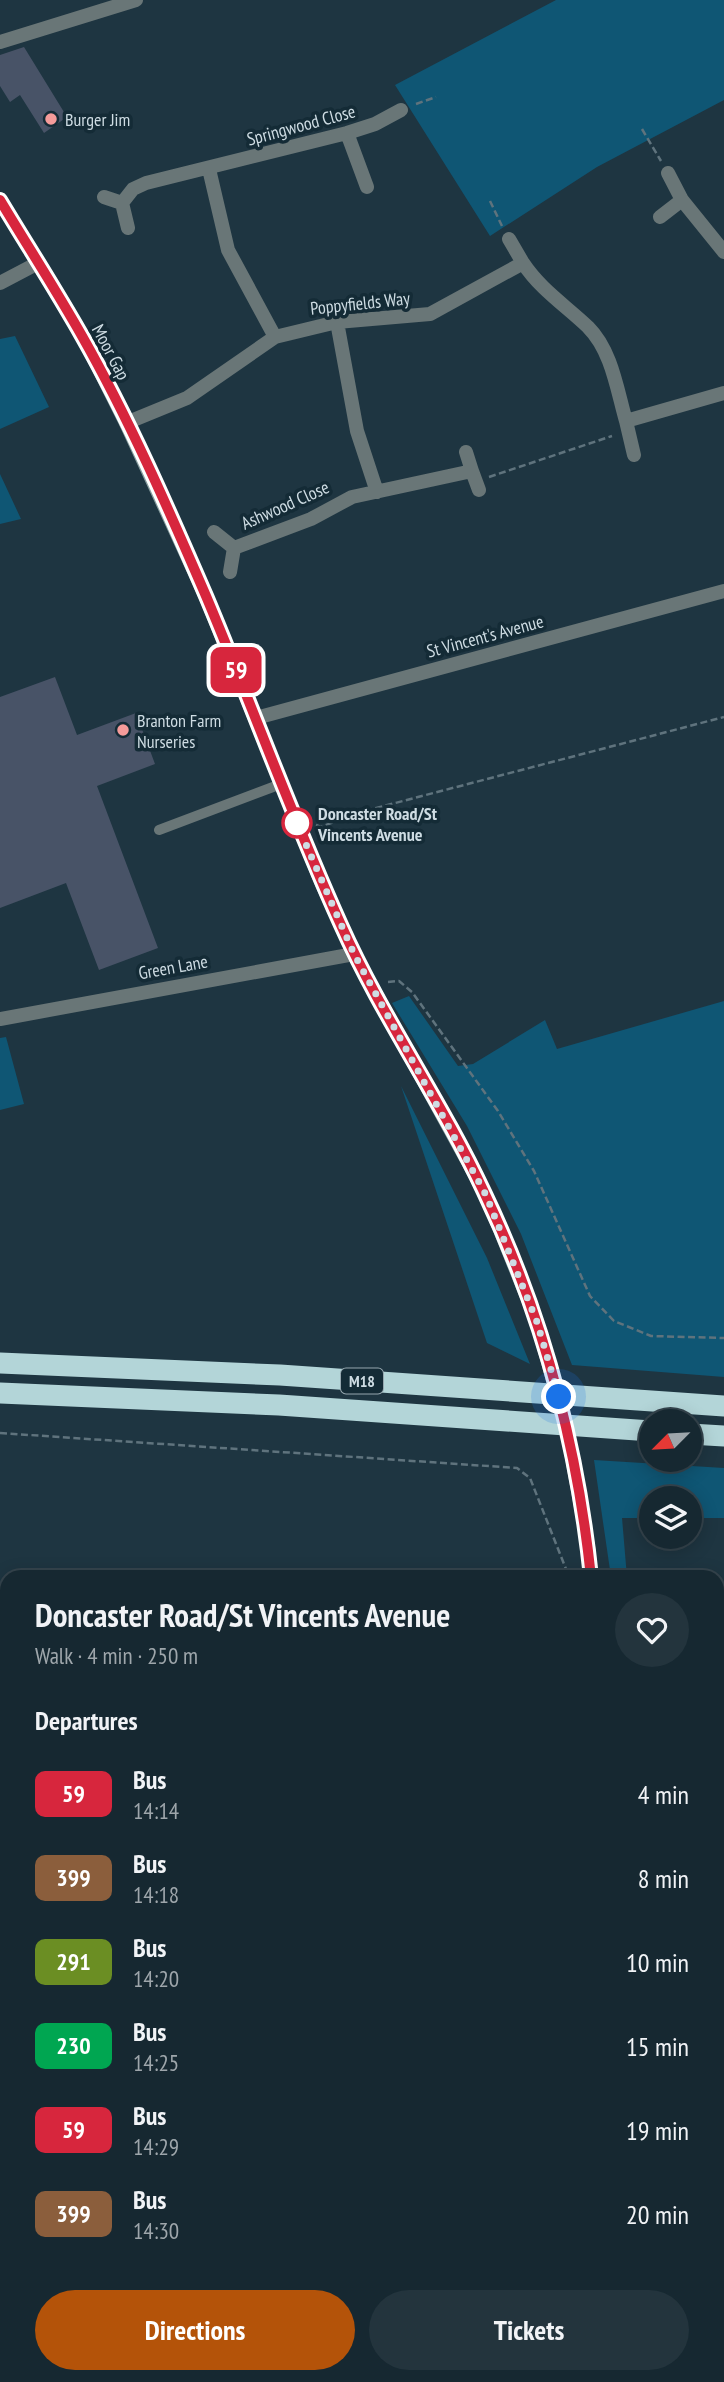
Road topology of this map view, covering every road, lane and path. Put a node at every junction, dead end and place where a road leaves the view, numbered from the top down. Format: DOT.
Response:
graph roads {
  1 [pos="136,0"];
  2 [pos="0,42"];
  3 [pos="436,97"];
  4 [pos="401,110"];
  5 [pos="642,129"];
  6 [pos="347,133"];
  7 [pos="209,169"];
  8 [pos="668,173"];
  9 [pos="367,187"];
  10 [pos="104,197"];
  11 [pos="0,200"];
  12 [pos="682,200"];
  13 [pos="490,201"];
  14 [pos="122,203"];
  15 [pos="660,217"];
  16 [pos="128,228"];
  17 [pos="509,239"];
  18 [pos="724,252"];
  19 [pos="38,263"];
  20 [pos="523,263"];
  21 [pos="0,283"];
  22 [pos="338,322"];
  23 [pos="275,337"];
  24 [pos="724,393"];
  25 [pos="127,423"];
  26 [pos="627,426"];
  27 [pos="467,452"];
  28 [pos="634,455"];
  29 [pos="476,481"];
  30 [pos="377,492"];
  31 [pos="214,532"];
  32 [pos="234,548"];
  33 [pos="230,572"];
  34 [pos="724,591"];
  35 [pos="724,717"];
  36 [pos="256,718"];
  37 [pos="281,785"];
  38 [pos="308,823"];
  39 [pos="159,830"];
  40 [pos="354,954"];
  41 [pos="371,984"];
  42 [pos="0,1019"];
  43 [pos="724,1339"];
  44 [pos="0,1363"];
  45 [pos="0,1393"];
  46 [pos="724,1406"];
  47 [pos="639,1430"];
  48 [pos="0,1433"];
  49 [pos="702,1435"];
  50 [pos="724,1436"];
  51 [pos="567,1570"];
  52 [pos="590,1570"];
  1 -- 2 [label="street"];
  3 -- 4 [label="path"];
  4 -- 6 [label="street, Springwood Close"];
  5 -- 8 [label="path"];
  6 -- 7 [label="street, Springwood Close"];
  6 -- 9 [label="street"];
  7 -- 14 [label="street, Springwood Close"];
  7 -- 23 [label="street"];
  8 -- 12 [label="street"];
  10 -- 14 [label="street"];
  11 -- 19 [label="main road, Moor Gap"];
  12 -- 15 [label="street"];
  12 -- 18 [label="street"];
  13 -- 17 [label="path"];
  14 -- 16 [label="street"];
  17 -- 20 [label="street"];
  19 -- 21 [label="street"];
  19 -- 25 [label="main road, Moor Gap"];
  20 -- 22 [label="street, Poppyfields Way"];
  20 -- 26 [label="street"];
  22 -- 23 [label="street, Poppyfields Way"];
  22 -- 30 [label="street"];
  23 -- 25 [label="street, Poppyfields Way"];
  24 -- 26 [label="street"];
  25 -- 36 [label="main road, Moor Gap"];
  26 -- 28 [label="street"];
  26 -- 29 [label="path"];
  27 -- 29 [label="street"];
  29 -- 30 [label="street, Ashwood Close"];
  30 -- 32 [label="street, Ashwood Close"];
  31 -- 32 [label="street, Ashwood Close"];
  32 -- 33 [label="street"];
  34 -- 36 [label="street, St Vincent's Avenue"];
  35 -- 38 [label="path"];
  36 -- 37 [label="main road, Moor Gap"];
  37 -- 39 [label="lane"];
  37 -- 40 [label="main road, Moor Gap"];
  40 -- 41 [label="main road, Moor Gap"];
  40 -- 42 [label="street, Green Lane"];
  41 -- 43 [label="path"];
  41 -- 52 [label="main road, Moor Gap, bridge"];
  44 -- 46 [label="highway, M18"];
  45 -- 47 [label="highway, M18"];
  48 -- 51 [label="path"];
  49 -- 50 [label="highway"];
}
